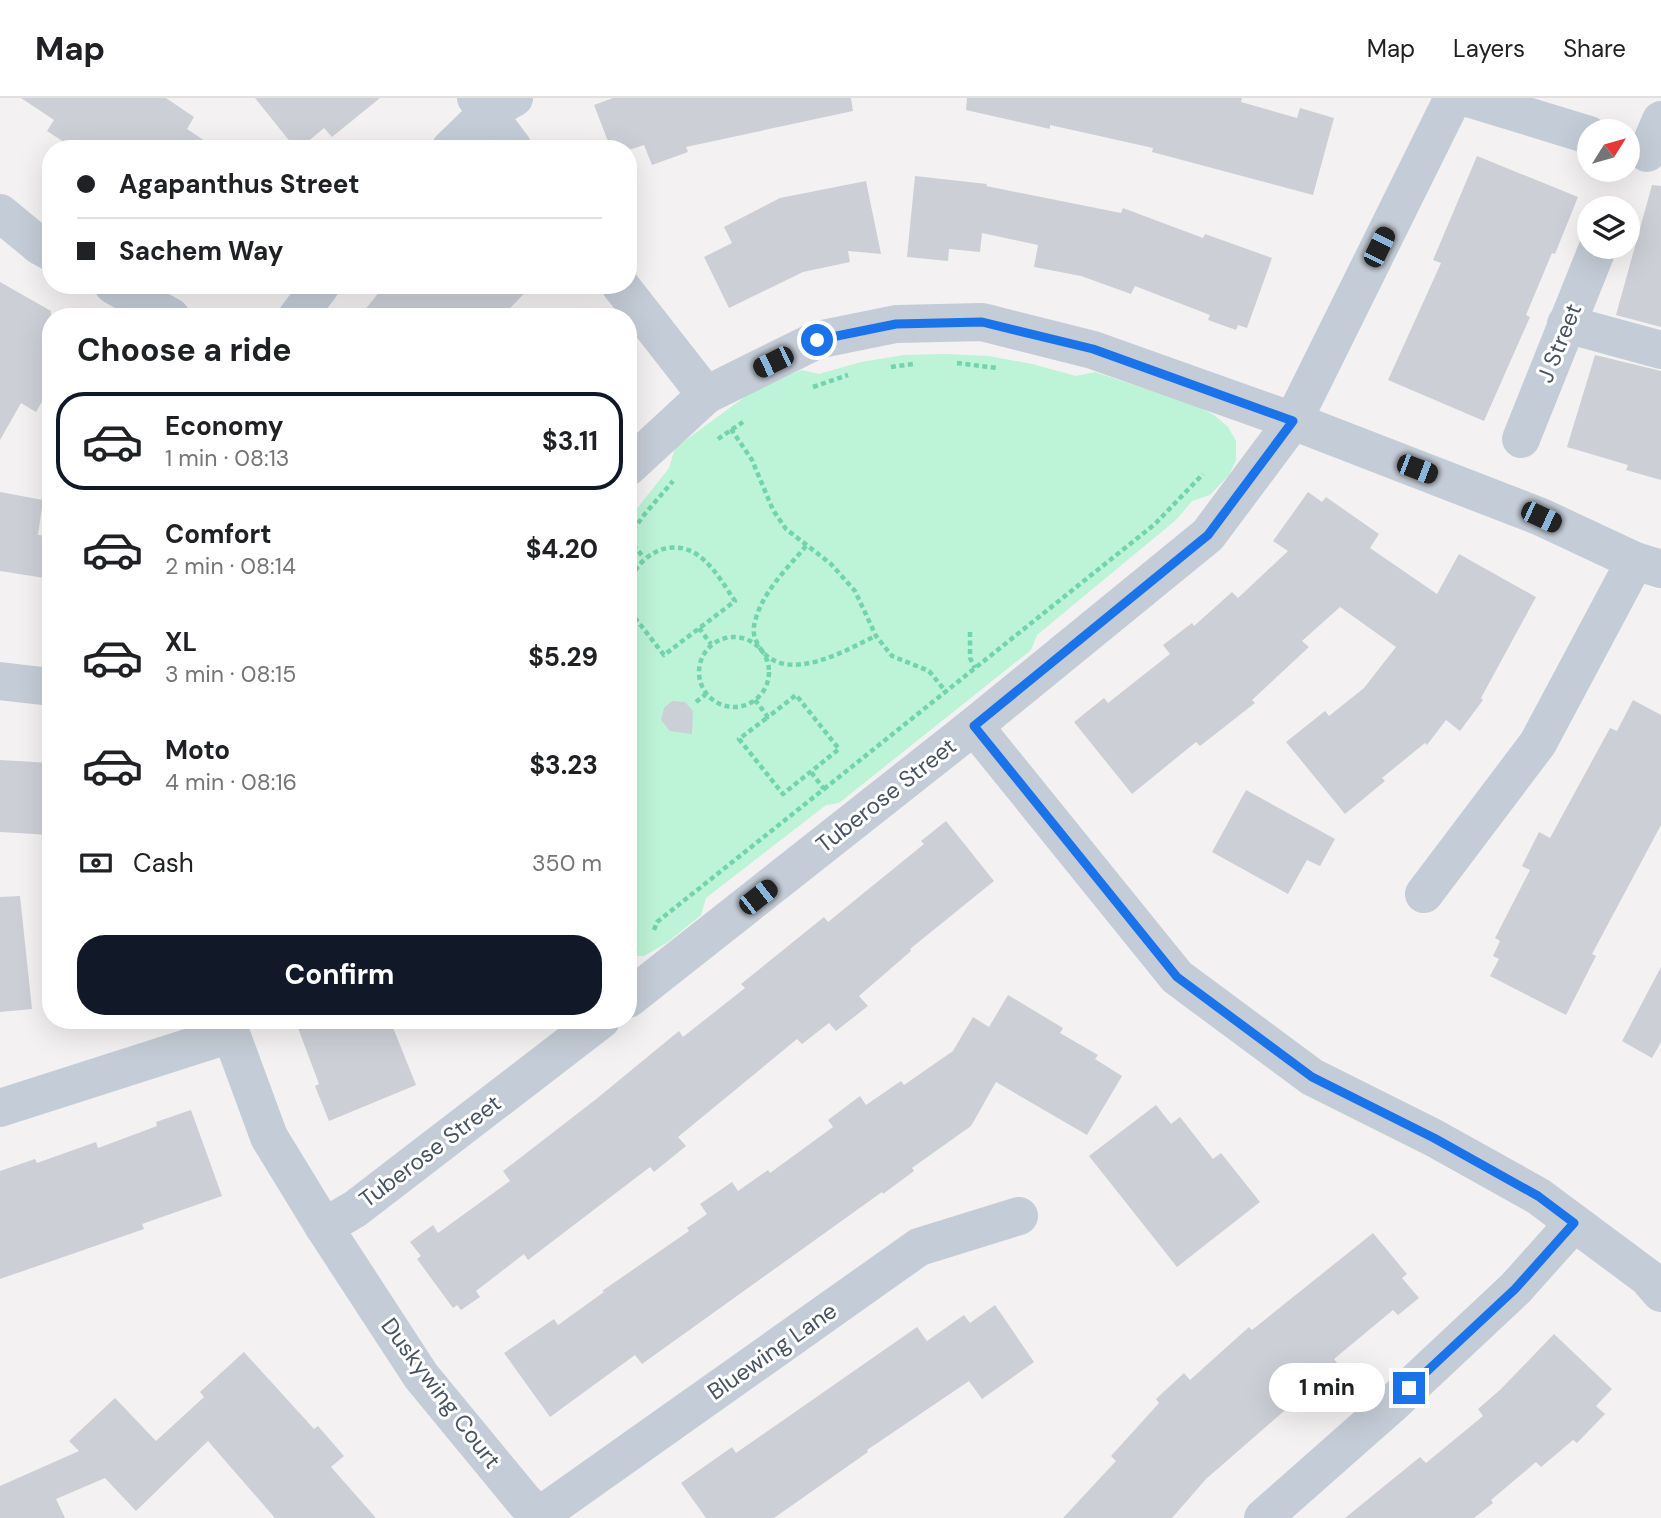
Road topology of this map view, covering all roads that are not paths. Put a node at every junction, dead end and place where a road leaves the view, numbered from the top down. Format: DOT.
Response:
graph roads {
  1 [pos="1453,98"];
  2 [pos="1468,98"];
  3 [pos="492,103"];
  4 [pos="1577,131"];
  5 [pos="458,140"];
  6 [pos="510,140"];
  7 [pos="0,213"];
  8 [pos="42,247"];
  9 [pos="1593,259"];
  10 [pos="129,294"];
  11 [pos="627,294"];
  12 [pos="155,308"];
  13 [pos="1566,324"];
  14 [pos="1661,350"];
  15 [pos="706,395"];
  16 [pos="1293,421"];
  17 [pos="1521,439"];
  18 [pos="637,459"];
  19 [pos="1648,565"];
  20 [pos="0,681"];
  21 [pos="42,686"];
  22 [pos="974,726"];
  23 [pos="1424,894"];
  24 [pos="637,992"];
  25 [pos="223,1029"];
  26 [pos="230,1029"];
  27 [pos="589,1029"];
  28 [pos="0,1108"];
  29 [pos="1019,1216"];
  30 [pos="1574,1223"];
  31 [pos="324,1227"];
  32 [pos="1661,1293"];
  33 [pos="540,1517"];
  34 [pos="1263,1518"];
  1 -- 16 [label="street, Tuberose Street"];
  2 -- 4 [label="street"];
  3 -- 5 [label="street"];
  3 -- 6 [label="street"];
  7 -- 8 [label="street"];
  9 -- 13 [label="street, J Street"];
  10 -- 12 [label="street"];
  11 -- 15 [label="street"];
  13 -- 14 [label="street"];
  13 -- 17 [label="street, J Street"];
  15 -- 16 [label="street"];
  15 -- 18 [label="street"];
  16 -- 19 [label="street"];
  16 -- 22 [label="street, Tuberose Street"];
  19 -- 23 [label="street"];
  20 -- 21 [label="street"];
  22 -- 24 [label="street, Tuberose Street"];
  22 -- 30 [label="street"];
  25 -- 28 [label="street"];
  26 -- 31 [label="street, Duskywing Court"];
  27 -- 31 [label="street, Tuberose Street"];
  29 -- 33 [label="street, Bluewing Lane"];
  30 -- 32 [label="street"];
  30 -- 34 [label="street"];
  31 -- 33 [label="street, Duskywing Court"];
}
